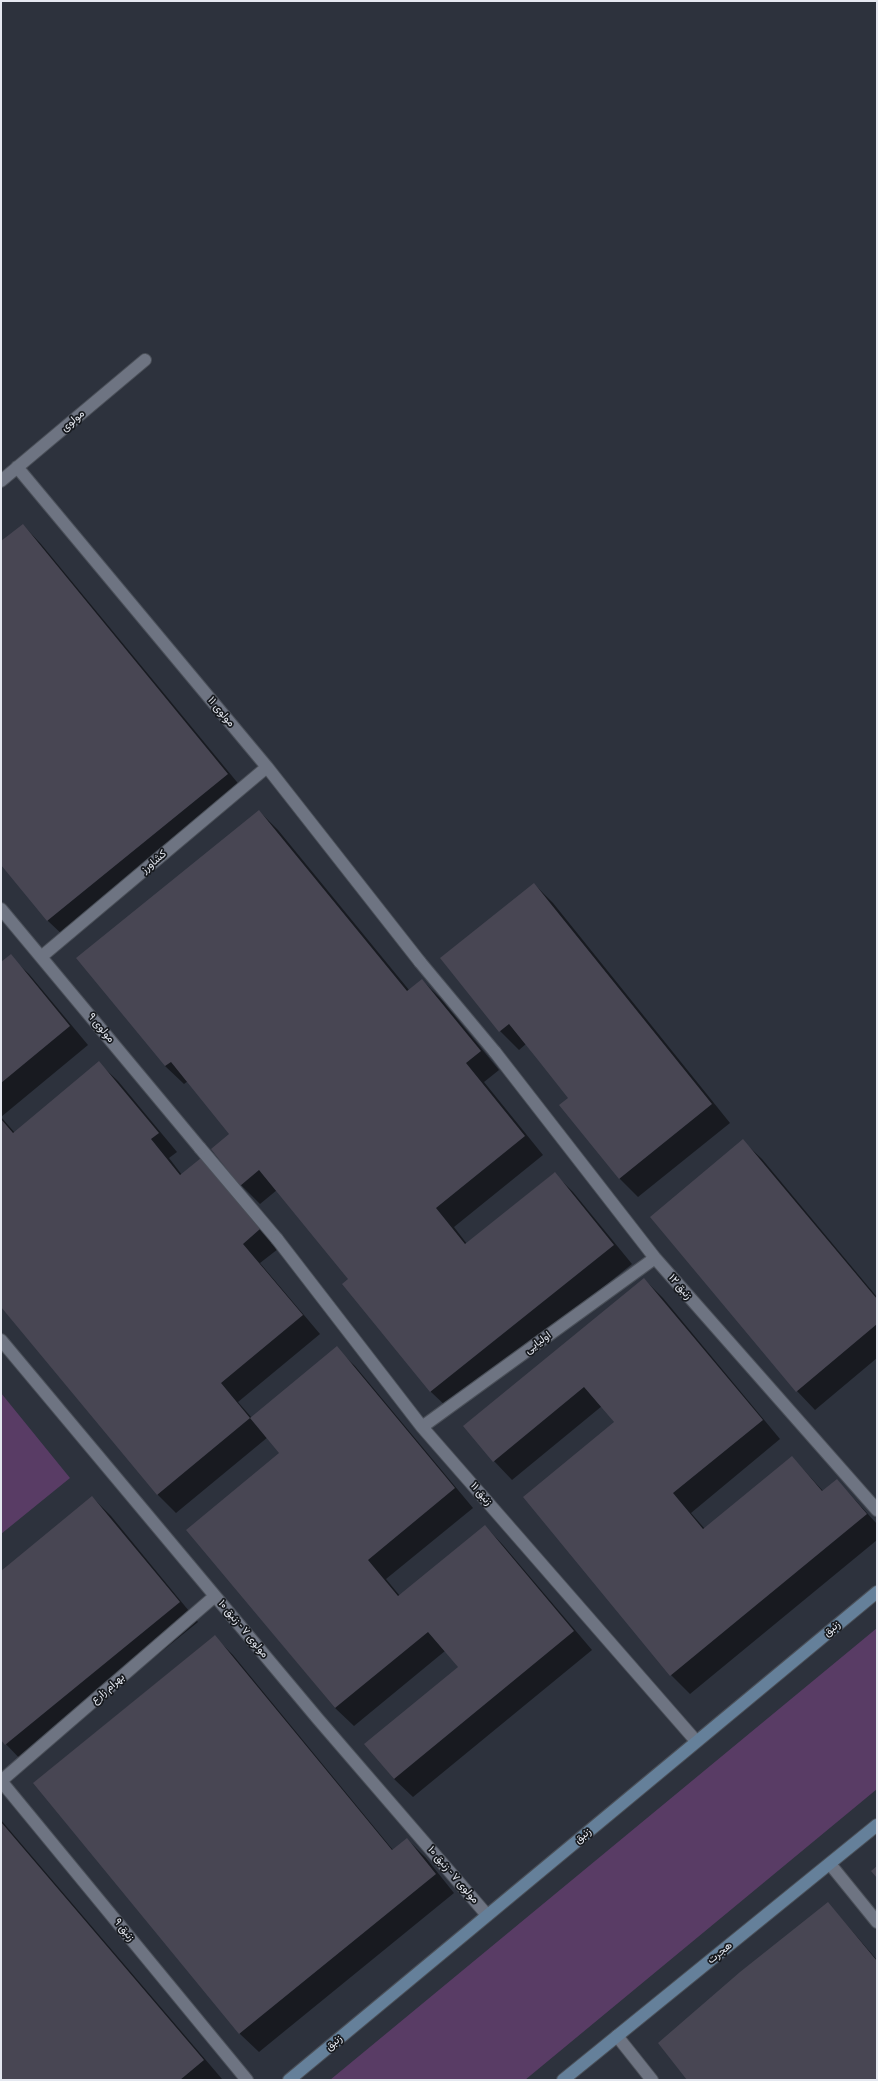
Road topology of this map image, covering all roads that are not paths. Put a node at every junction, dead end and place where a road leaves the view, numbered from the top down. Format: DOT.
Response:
graph roads {
  1 [pos="145,360"];
  2 [pos="17,467"];
  3 [pos="1,481"];
  4 [pos="267,767"];
  5 [pos="1,909"];
  6 [pos="41,956"];
  7 [pos="495,1052"];
  8 [pos="277,1239"];
  9 [pos="654,1258"];
  10 [pos="1,1340"];
  11 [pos="422,1427"];
  12 [pos="877,1510"];
  13 [pos="877,1592"];
  14 [pos="216,1596"];
  15 [pos="696,1741"];
  16 [pos="1,1781"];
  17 [pos="877,1825"];
  18 [pos="830,1864"];
  19 [pos="487,1916"];
  20 [pos="877,1922"];
  21 [pos="617,2036"];
  22 [pos="247,2080"];
  23 [pos="289,2080"];
  24 [pos="563,2080"];
  25 [pos="652,2080"];
  1 -- 2 [label="street, مولوی"];
  2 -- 3 [label="street, مولوی"];
  2 -- 4 [label="street, مولوی ۱۱"];
  4 -- 6 [label="street, کشاورز"];
  4 -- 7 [label="street, مولوی ۱۱"];
  5 -- 6 [label="street, مولوی ۹"];
  6 -- 8 [label="street, مولوی ۹"];
  7 -- 9 [label="street, زنبق ۱۲"];
  8 -- 11 [label="street, زنبق ۱۱"];
  9 -- 11 [label="street, اولیایی"];
  9 -- 12 [label="street, زنبق ۱۲"];
  10 -- 14 [label="street, مولوی ۷ - زنبق ۱۰"];
  11 -- 15 [label="street, زنبق ۱۱"];
  13 -- 15 [label="street, زنبق"];
  14 -- 16 [label="street, بهرام زارع"];
  14 -- 19 [label="street, مولوی ۷ - زنبق ۱۰"];
  15 -- 19 [label="street, زنبق"];
  16 -- 22 [label="street, زنبق ۹"];
  17 -- 18 [label="street, هجرت"];
  18 -- 20 [label="street"];
  18 -- 21 [label="street, هجرت"];
  19 -- 23 [label="street, زنبق"];
  21 -- 24 [label="street, هجرت"];
  21 -- 25 [label="street"];
}
